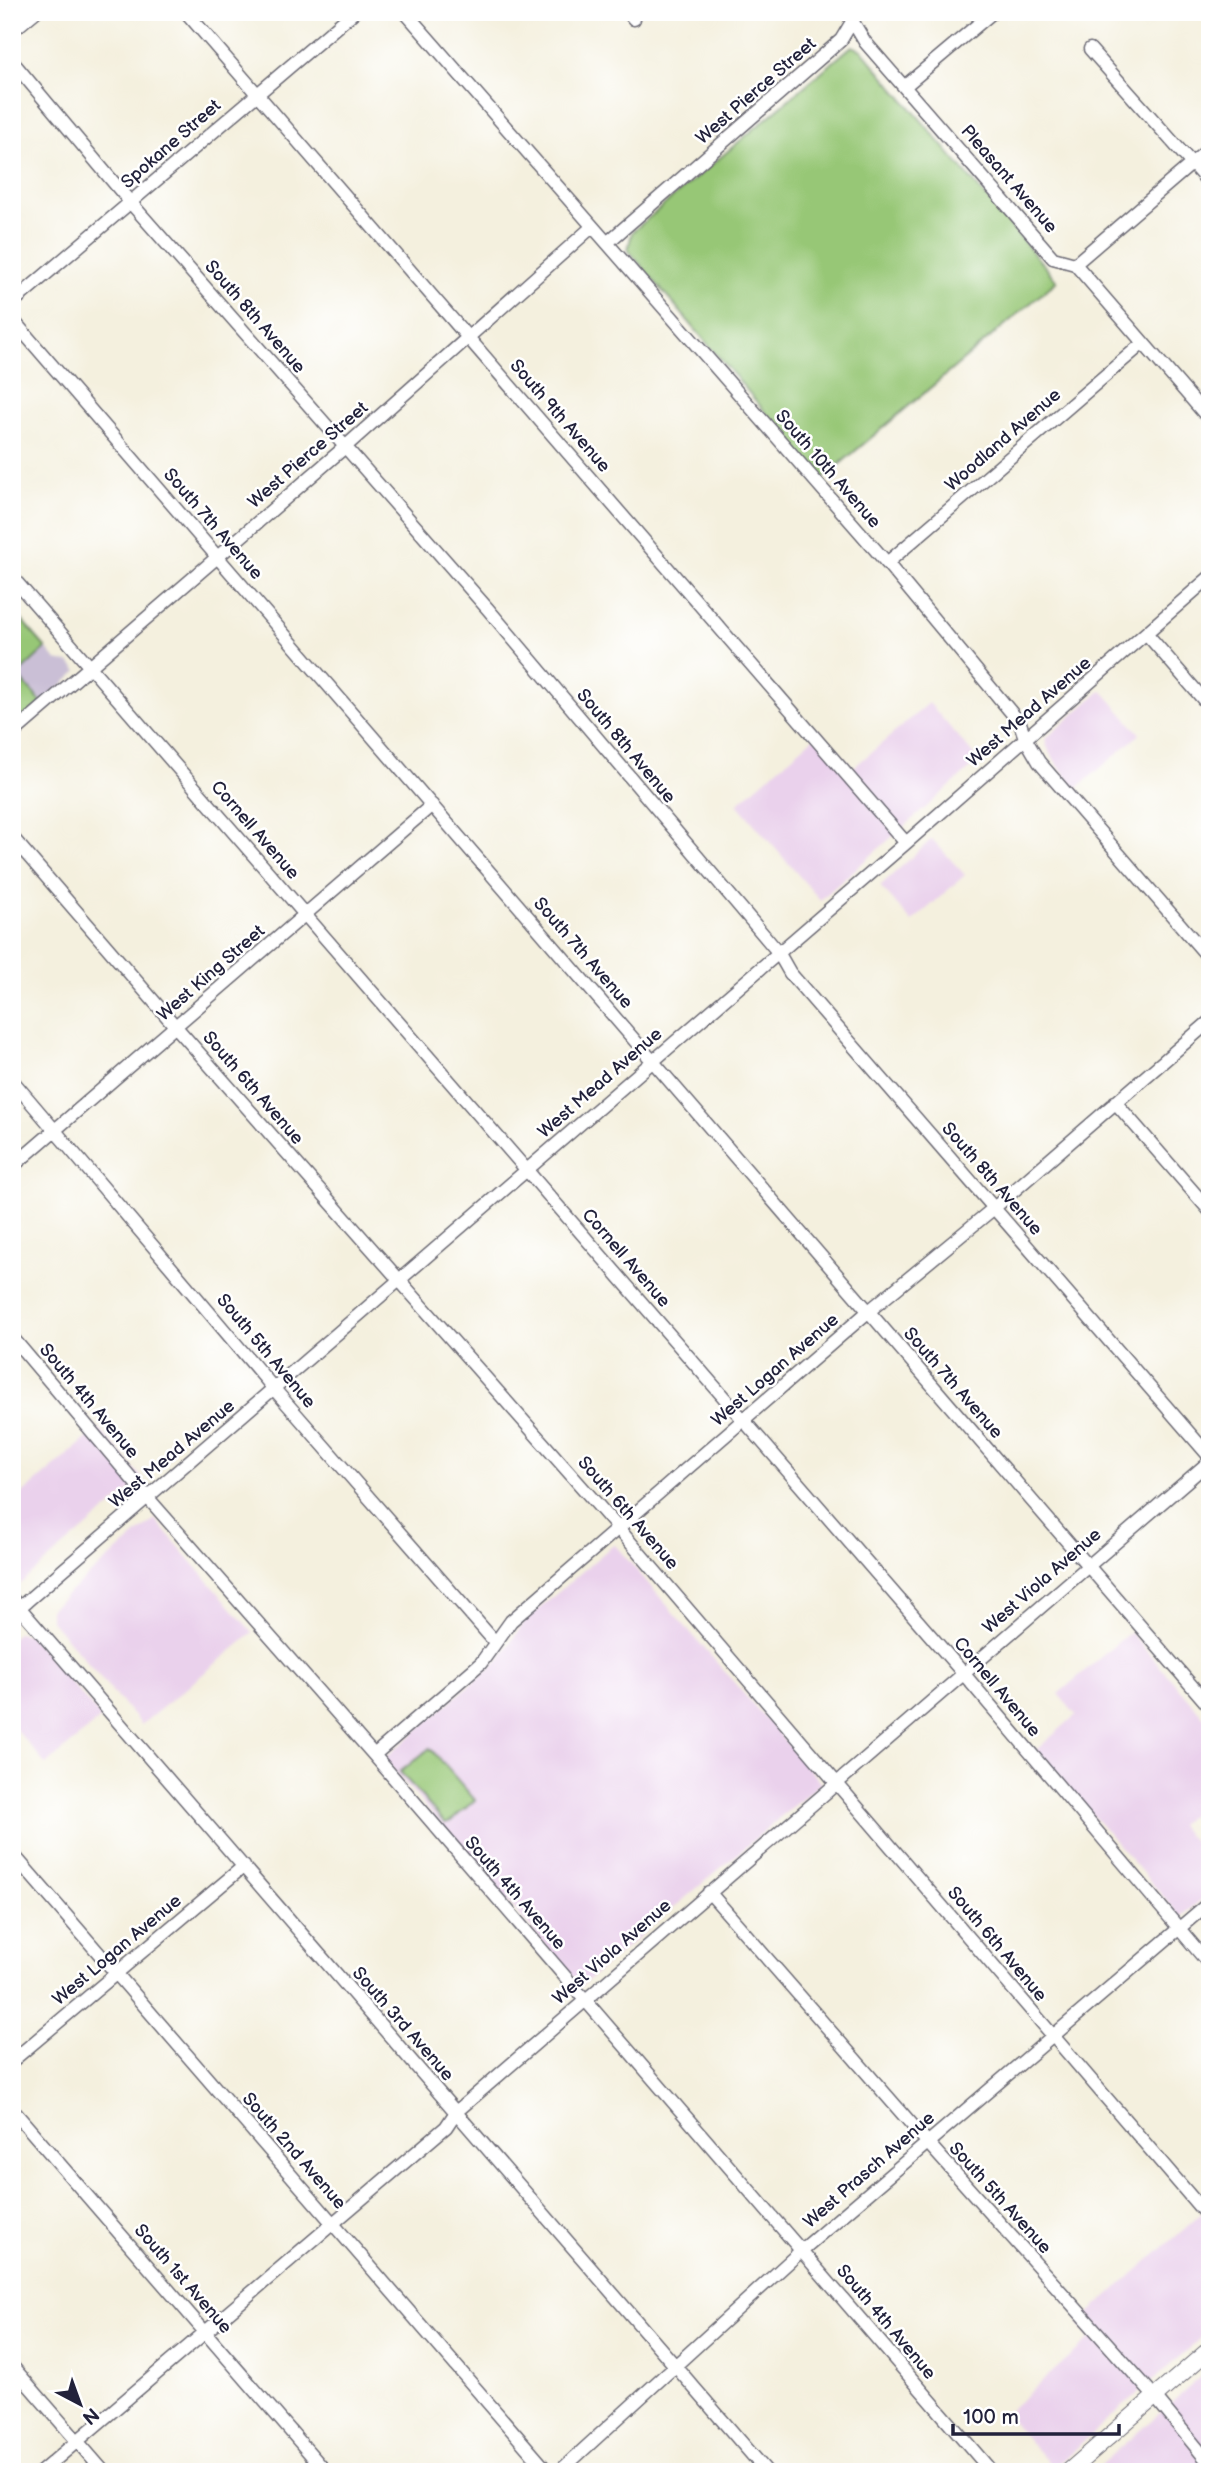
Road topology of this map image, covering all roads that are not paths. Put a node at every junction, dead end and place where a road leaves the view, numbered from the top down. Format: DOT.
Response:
graph roads {
  1 [pos="35,12"];
  2 [pos="186,12"];
  3 [pos="354,12"];
  4 [pos="405,12"];
  5 [pos="993,12"];
  6 [pos="852,15"];
  7 [pos="12,31"];
  8 [pos="1090,49"];
  9 [pos="12,61"];
  10 [pos="905,86"];
  11 [pos="256,94"];
  12 [pos="1210,148"];
  13 [pos="1192,163"];
  14 [pos="1210,184"];
  15 [pos="130,202"];
  16 [pos="592,227"];
  17 [pos="607,243"];
  18 [pos="1074,264"];
  19 [pos="12,303"];
  20 [pos="12,318"];
  21 [pos="467,337"];
  22 [pos="1142,344"];
  23 [pos="1210,420"];
  24 [pos="345,447"];
  25 [pos="218,557"];
  26 [pos="887,563"];
  27 [pos="1210,577"];
  28 [pos="12,578"];
  29 [pos="1146,633"];
  30 [pos="91,667"];
  31 [pos="1210,707"];
  32 [pos="12,734"];
  33 [pos="1025,738"];
  34 [pos="432,804"];
  35 [pos="12,837"];
  36 [pos="906,843"];
  37 [pos="304,914"];
  38 [pos="778,952"];
  39 [pos="1210,959"];
  40 [pos="1210,1021"];
  41 [pos="176,1027"];
  42 [pos="653,1061"];
  43 [pos="12,1080"];
  44 [pos="1115,1102"];
  45 [pos="56,1129"];
  46 [pos="12,1167"];
  47 [pos="526,1170"];
  48 [pos="994,1208"];
  49 [pos="1210,1210"];
  50 [pos="400,1281"];
  51 [pos="869,1311"];
  52 [pos="12,1337"];
  53 [pos="275,1390"];
  54 [pos="744,1421"];
  55 [pos="1210,1459"];
  56 [pos="148,1498"];
  57 [pos="618,1528"];
  58 [pos="1087,1565"];
  59 [pos="15,1607"];
  60 [pos="495,1642"];
  61 [pos="963,1673"];
  62 [pos="1210,1707"];
  63 [pos="374,1755"];
  64 [pos="836,1781"];
  65 [pos="12,1853"];
  66 [pos="244,1866"];
  67 [pos="709,1892"];
  68 [pos="1210,1902"];
  69 [pos="1179,1929"];
  70 [pos="1210,1965"];
  71 [pos="117,1973"];
  72 [pos="584,1999"];
  73 [pos="1051,2036"];
  74 [pos="12,2061"];
  75 [pos="12,2109"];
  76 [pos="456,2112"];
  77 [pos="928,2143"];
  78 [pos="1210,2219"];
  79 [pos="333,2222"];
  80 [pos="803,2250"];
  81 [pos="206,2332"];
  82 [pos="1210,2349"];
  83 [pos="12,2366"];
  84 [pos="676,2367"];
  85 [pos="1154,2397"];
  86 [pos="77,2441"];
  87 [pos="1210,2464"];
  88 [pos="41,2472"];
  89 [pos="104,2472"];
  90 [pos="326,2472"];
  91 [pos="548,2472"];
  92 [pos="559,2472"];
  93 [pos="767,2472"];
  94 [pos="992,2472"];
  95 [pos="1069,2472"];
  1 -- 7 [label="street"];
  2 -- 11 [label="street, South 9th Avenue"];
  3 -- 11 [label="street, Spokane Street"];
  4 -- 16 [label="street, South 10th Avenue"];
  5 -- 10 [label="street"];
  6 -- 10 [label="street, Pleasant Avenue"];
  6 -- 17 [label="street, West Pierce Street"];
  8 -- 13 [label="street"];
  9 -- 15 [label="street, South 8th Avenue"];
  10 -- 18 [label="street, Pleasant Avenue"];
  11 -- 15 [label="street, Spokane Street"];
  11 -- 21 [label="street, South 9th Avenue"];
  12 -- 13 [label="street"];
  13 -- 14 [label="street"];
  13 -- 18 [label="street"];
  15 -- 19 [label="street, Spokane Street"];
  15 -- 24 [label="street, South 8th Avenue"];
  16 -- 17 [label="street, South 10th Avenue"];
  16 -- 21 [label="street, West Pierce Street"];
  17 -- 26 [label="street, South 10th Avenue"];
  18 -- 22 [label="street, Pleasant Avenue"];
  20 -- 25 [label="street, South 7th Avenue"];
  21 -- 24 [label="street, West Pierce Street"];
  21 -- 36 [label="street, South 9th Avenue"];
  22 -- 23 [label="street, Pleasant Avenue"];
  22 -- 26 [label="street, Woodland Avenue"];
  24 -- 25 [label="street, West Pierce Street"];
  24 -- 38 [label="street, South 8th Avenue"];
  25 -- 30 [label="street, West Pierce Street"];
  25 -- 34 [label="street, South 7th Avenue"];
  26 -- 33 [label="street, South 10th Avenue"];
  27 -- 29 [label="street, West Mead Avenue"];
  28 -- 30 [label="street, Cornell Avenue"];
  29 -- 31 [label="street"];
  29 -- 33 [label="street, West Mead Avenue"];
  30 -- 32 [label="street, West Pierce Street"];
  30 -- 37 [label="street, Cornell Avenue"];
  33 -- 36 [label="street, West Mead Avenue"];
  33 -- 39 [label="street, South 10th Avenue"];
  34 -- 37 [label="street, West King Street"];
  34 -- 42 [label="street, South 7th Avenue"];
  35 -- 41 [label="street, South 6th Avenue"];
  36 -- 38 [label="street, West Mead Avenue"];
  37 -- 41 [label="street, West King Street"];
  37 -- 47 [label="street, Cornell Avenue"];
  38 -- 42 [label="street, West Mead Avenue"];
  38 -- 48 [label="street, South 8th Avenue"];
  40 -- 44 [label="street, West Logan Avenue"];
  41 -- 45 [label="street, West King Street"];
  41 -- 50 [label="street, South 6th Avenue"];
  42 -- 47 [label="street, West Mead Avenue"];
  42 -- 51 [label="street, South 7th Avenue"];
  43 -- 45 [label="street, South 5th Avenue"];
  44 -- 48 [label="street, West Logan Avenue"];
  44 -- 49 [label="street"];
  45 -- 46 [label="street, West King Street"];
  45 -- 53 [label="street, South 5th Avenue"];
  47 -- 50 [label="street, West Mead Avenue"];
  47 -- 54 [label="street, Cornell Avenue"];
  48 -- 51 [label="street, West Logan Avenue"];
  48 -- 55 [label="street, South 8th Avenue"];
  50 -- 53 [label="street, West Mead Avenue"];
  50 -- 57 [label="street, South 6th Avenue"];
  51 -- 54 [label="street, West Logan Avenue"];
  51 -- 58 [label="street, South 7th Avenue"];
  52 -- 56 [label="street, South 4th Avenue"];
  53 -- 56 [label="street, West Mead Avenue"];
  53 -- 60 [label="street, South 5th Avenue"];
  54 -- 57 [label="street, West Logan Avenue"];
  54 -- 61 [label="street, Cornell Avenue"];
  55 -- 58 [label="street, West Viola Avenue"];
  56 -- 59 [label="street, West Mead Avenue"];
  56 -- 63 [label="street, South 4th Avenue"];
  57 -- 60 [label="street, West Logan Avenue"];
  57 -- 64 [label="street, South 6th Avenue"];
  58 -- 61 [label="street, West Viola Avenue"];
  58 -- 62 [label="street, South 7th Avenue"];
  59 -- 66 [label="street, South 3rd Avenue"];
  60 -- 63 [label="street, West Logan Avenue"];
  61 -- 64 [label="street, West Viola Avenue"];
  61 -- 69 [label="street, Cornell Avenue"];
  63 -- 72 [label="street, South 4th Avenue"];
  64 -- 67 [label="street, West Viola Avenue"];
  64 -- 73 [label="street, South 6th Avenue"];
  65 -- 71 [label="street, South 2nd Avenue"];
  66 -- 71 [label="street, West Logan Avenue"];
  66 -- 76 [label="street, South 3rd Avenue"];
  67 -- 72 [label="street, West Viola Avenue"];
  67 -- 77 [label="street, South 5th Avenue"];
  68 -- 69 [label="street, West Prasch Avenue"];
  69 -- 70 [label="street, Cornell Avenue"];
  69 -- 73 [label="street, West Prasch Avenue"];
  71 -- 74 [label="street, West Logan Avenue"];
  71 -- 79 [label="street, South 2nd Avenue"];
  72 -- 76 [label="street, West Viola Avenue"];
  72 -- 80 [label="street, South 4th Avenue"];
  73 -- 77 [label="street, West Prasch Avenue"];
  73 -- 78 [label="street, South 6th Avenue"];
  75 -- 81 [label="street, South 1st Avenue"];
  76 -- 79 [label="street, West Viola Avenue"];
  76 -- 84 [label="street, South 3rd Avenue"];
  77 -- 80 [label="street, West Prasch Avenue"];
  77 -- 85 [label="street, South 5th Avenue"];
  79 -- 81 [label="street, West Viola Avenue"];
  79 -- 91 [label="street, South 2nd Avenue"];
  80 -- 84 [label="street, West Prasch Avenue"];
  80 -- 94 [label="street, South 4th Avenue"];
  81 -- 86 [label="street, West Viola Avenue"];
  81 -- 90 [label="street, South 1st Avenue"];
  82 -- 85 [label="main road"];
  83 -- 86 [label="street"];
  84 -- 92 [label="street, West Prasch Avenue"];
  84 -- 93 [label="street, South 3rd Avenue"];
  85 -- 87 [label="street, South 5th Avenue"];
  85 -- 95 [label="main road"];
  86 -- 88 [label="street, West Viola Avenue"];
  86 -- 89 [label="street"];
}
